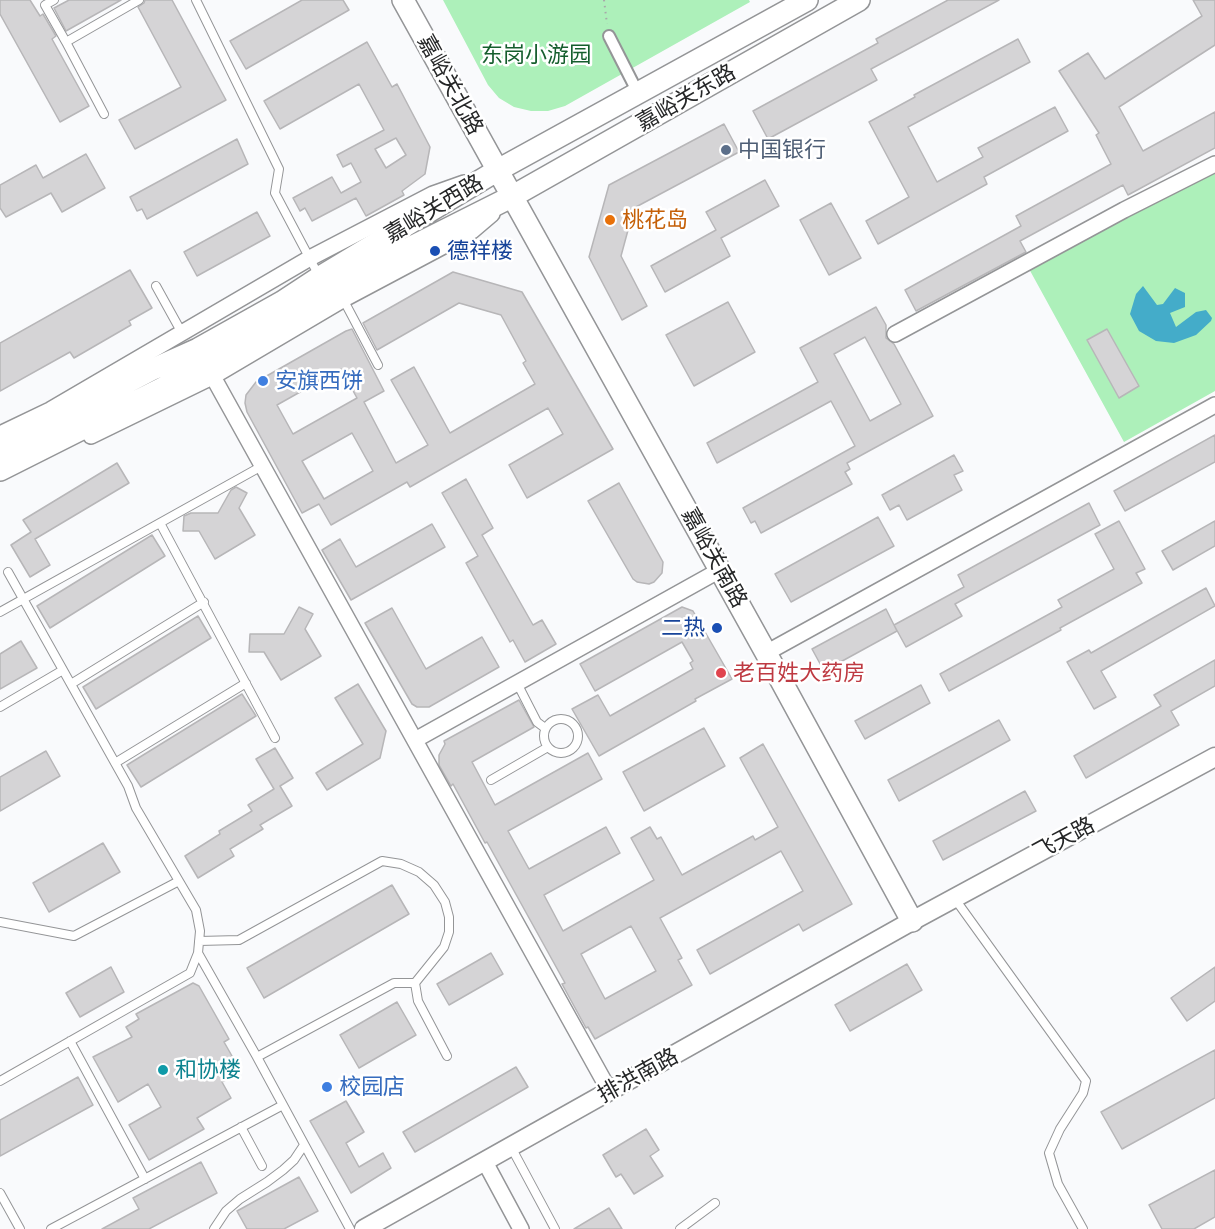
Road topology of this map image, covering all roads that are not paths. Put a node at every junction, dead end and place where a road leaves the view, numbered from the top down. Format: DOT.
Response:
graph roads {
  1 [pos="54,0"];
  2 [pos="139,0"];
  3 [pos="196,0"];
  4 [pos="403,0"];
  5 [pos="807,0"];
  6 [pos="859,0"];
  7 [pos="609,36"];
  8 [pos="66,42"];
  9 [pos="638,93"];
  10 [pos="104,114"];
  11 [pos="1215,164"];
  12 [pos="498,170"];
  13 [pos="513,196"];
  14 [pos="310,258"];
  15 [pos="156,286"];
  16 [pos="333,287"];
  17 [pos="182,333"];
  18 [pos="895,334"];
  19 [pos="205,363"];
  20 [pos="378,364"];
  21 [pos="1215,405"];
  22 [pos="0,434"];
  23 [pos="0,448"];
  24 [pos="262,466"];
  25 [pos="0,470"];
  26 [pos="0,482"];
  27 [pos="160,523"];
  28 [pos="720,570"];
  29 [pos="8,572"];
  30 [pos="23,599"];
  31 [pos="204,602"];
  32 [pos="0,612"];
  33 [pos="766,653"];
  34 [pos="63,670"];
  35 [pos="246,683"];
  36 [pos="517,683"];
  37 [pos="71,684"];
  38 [pos="0,707"];
  39 [pos="545,728"];
  40 [pos="275,738"];
  41 [pos="415,740"];
  42 [pos="548,747"];
  43 [pos="1215,757"];
  44 [pos="115,763"];
  45 [pos="491,780"];
  46 [pos="179,881"];
  47 [pos="954,898"];
  48 [pos="912,921"];
  49 [pos="0,922"];
  50 [pos="199,941"];
  51 [pos="198,953"];
  52 [pos="415,983"];
  53 [pos="70,1041"];
  54 [pos="447,1056"];
  55 [pos="257,1058"];
  56 [pos="0,1081"];
  57 [pos="610,1092"];
  58 [pos="283,1105"];
  59 [pos="241,1127"];
  60 [pos="304,1145"];
  61 [pos="511,1147"];
  62 [pos="485,1162"];
  63 [pos="262,1166"];
  64 [pos="145,1179"];
  65 [pos="0,1193"];
  66 [pos="715,1203"];
  67 [pos="20,1229"];
  68 [pos="51,1229"];
  69 [pos="214,1229"];
  70 [pos="350,1229"];
  71 [pos="364,1229"];
  72 [pos="521,1229"];
  73 [pos="555,1229"];
  74 [pos="680,1229"];
  75 [pos="1083,1229"];
  1 -- 8 [label="lane"];
  2 -- 8 [label="lane"];
  3 -- 14 [label="lane"];
  4 -- 12 [label="main road, 嘉峪关北路"];
  5 -- 9 [label="main road, 嘉峪关东路"];
  6 -- 13 [label="main road, 嘉峪关东路"];
  7 -- 9 [label="street"];
  8 -- 10 [label="lane"];
  9 -- 12 [label="main road, 嘉峪关东路"];
  11 -- 18 [label="street"];
  12 -- 13 [label="main road, 嘉峪关北路"];
  12 -- 14 [label="street, 嘉峪关西路"];
  12 -- 16 [label="main road, 嘉峪关西路"];
  13 -- 16 [label="main road, 嘉峪关西路"];
  13 -- 28 [label="main road, 嘉峪关南路"];
  14 -- 16 [label="lane"];
  14 -- 17 [label="street, 嘉峪关西路"];
  15 -- 17 [label="lane"];
  16 -- 19 [label="main road, 嘉峪关西路"];
  16 -- 20 [label="lane"];
  17 -- 22 [label="street, 嘉峪关西路"];
  19 -- 23 [label="main road, 嘉峪关西路"];
  19 -- 24 [label="street"];
  19 -- 25 [label="main road, 嘉峪关西路"];
  19 -- 26 [label="street"];
  21 -- 33 [label="street"];
  24 -- 27 [label="lane"];
  24 -- 41 [label="street"];
  27 -- 30 [label="lane"];
  27 -- 31 [label="lane"];
  28 -- 33 [label="main road, 嘉峪关南路"];
  28 -- 36 [label="street"];
  29 -- 30 [label="lane"];
  30 -- 32 [label="lane"];
  30 -- 34 [label="lane"];
  31 -- 35 [label="lane"];
  31 -- 37 [label="lane"];
  33 -- 48 [label="main road, 嘉峪关南路"];
  34 -- 37 [label="lane"];
  34 -- 38 [label="lane"];
  35 -- 40 [label="lane"];
  35 -- 44 [label="lane"];
  36 -- 39 [label="lane"];
  36 -- 41 [label="street"];
  37 -- 44 [label="lane"];
  39 -- 42 [label="lane"];
  39 -- 42 [label="lane"];
  41 -- 57 [label="street"];
  42 -- 45 [label="lane"];
  43 -- 47 [label="street, 飞天路"];
  44 -- 46 [label="lane"];
  46 -- 49 [label="lane"];
  46 -- 50 [label="lane"];
  47 -- 48 [label="street, 飞天路"];
  47 -- 75 [label="lane"];
  48 -- 57 [label="street, 排洪南路"];
  50 -- 51 [label="lane"];
  50 -- 52 [label="lane"];
  51 -- 53 [label="lane"];
  51 -- 55 [label="lane"];
  52 -- 54 [label="lane"];
  52 -- 55 [label="lane"];
  53 -- 56 [label="lane"];
  53 -- 64 [label="lane"];
  55 -- 58 [label="lane"];
  57 -- 61 [label="street, 排洪南路"];
  58 -- 59 [label="lane"];
  58 -- 60 [label="lane"];
  59 -- 63 [label="lane"];
  59 -- 64 [label="lane"];
  60 -- 69 [label="lane"];
  60 -- 70 [label="lane"];
  61 -- 62 [label="street, 排洪南路"];
  61 -- 73 [label="lane"];
  62 -- 71 [label="street, 排洪南路"];
  62 -- 72 [label="street"];
  64 -- 68 [label="lane"];
  65 -- 67 [label="lane"];
  66 -- 74 [label="lane"];
}
